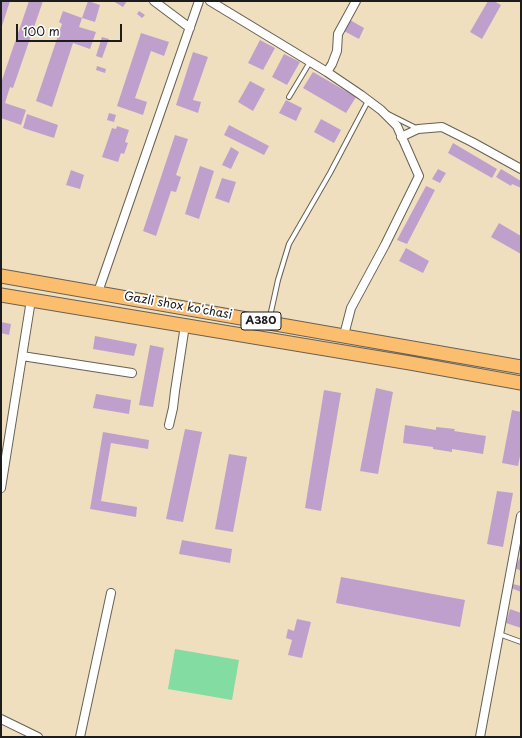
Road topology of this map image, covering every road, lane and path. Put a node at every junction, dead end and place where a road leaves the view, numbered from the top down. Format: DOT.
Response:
graph roads {
  1 [pos="154,1"];
  2 [pos="210,1"];
  3 [pos="356,1"];
  4 [pos="197,2"];
  5 [pos="190,28"];
  6 [pos="310,62"];
  7 [pos="326,72"];
  8 [pos="289,97"];
  9 [pos="368,100"];
  10 [pos="381,110"];
  11 [pos="418,129"];
  12 [pos="401,137"];
  13 [pos="521,169"];
  14 [pos="1,276"];
  15 [pos="98,292"];
  16 [pos="1,295"];
  17 [pos="31,300"];
  18 [pos="268,322"];
  19 [pos="185,325"];
  20 [pos="344,335"];
  21 [pos="22,356"];
  22 [pos="521,367"];
  23 [pos="132,373"];
  24 [pos="521,383"];
  25 [pos="169,424"];
  26 [pos="1,488"];
  27 [pos="521,516"];
  28 [pos="519,537"];
  29 [pos="111,593"];
  30 [pos="499,634"];
  31 [pos="521,642"];
  32 [pos="1,719"];
  33 [pos="38,737"];
  34 [pos="80,737"];
  35 [pos="480,737"];
  1 -- 5 [label="street"];
  2 -- 6 [label="street"];
  3 -- 7 [label="street"];
  4 -- 5 [label="street"];
  5 -- 15 [label="street"];
  6 -- 7 [label="street"];
  6 -- 8 [label="lane"];
  7 -- 9 [label="street"];
  9 -- 10 [label="street"];
  9 -- 18 [label="lane"];
  10 -- 11 [label="lane"];
  10 -- 12 [label="street"];
  11 -- 12 [label="street"];
  11 -- 13 [label="street"];
  12 -- 20 [label="street"];
  14 -- 15 [label="highway, Gazli shox ko'chasi / A380"];
  15 -- 18 [label="highway, Gazli shox ko'chasi / A380"];
  16 -- 17 [label="highway, Gazli shox ko'chasi / A380"];
  17 -- 19 [label="highway, Gazli shox ko'chasi / A380"];
  17 -- 21 [label="street"];
  18 -- 20 [label="highway, Gazli shox ko'chasi / A380"];
  19 -- 24 [label="highway, Gazli shox ko'chasi / A380"];
  19 -- 25 [label="street"];
  20 -- 22 [label="highway, Gazli shox ko'chasi / A380"];
  21 -- 23 [label="street"];
  21 -- 26 [label="street"];
  27 -- 28 [label="street"];
  28 -- 30 [label="street"];
  29 -- 34 [label="street"];
  30 -- 31 [label="lane"];
  30 -- 35 [label="street"];
  32 -- 33 [label="street"];
}
